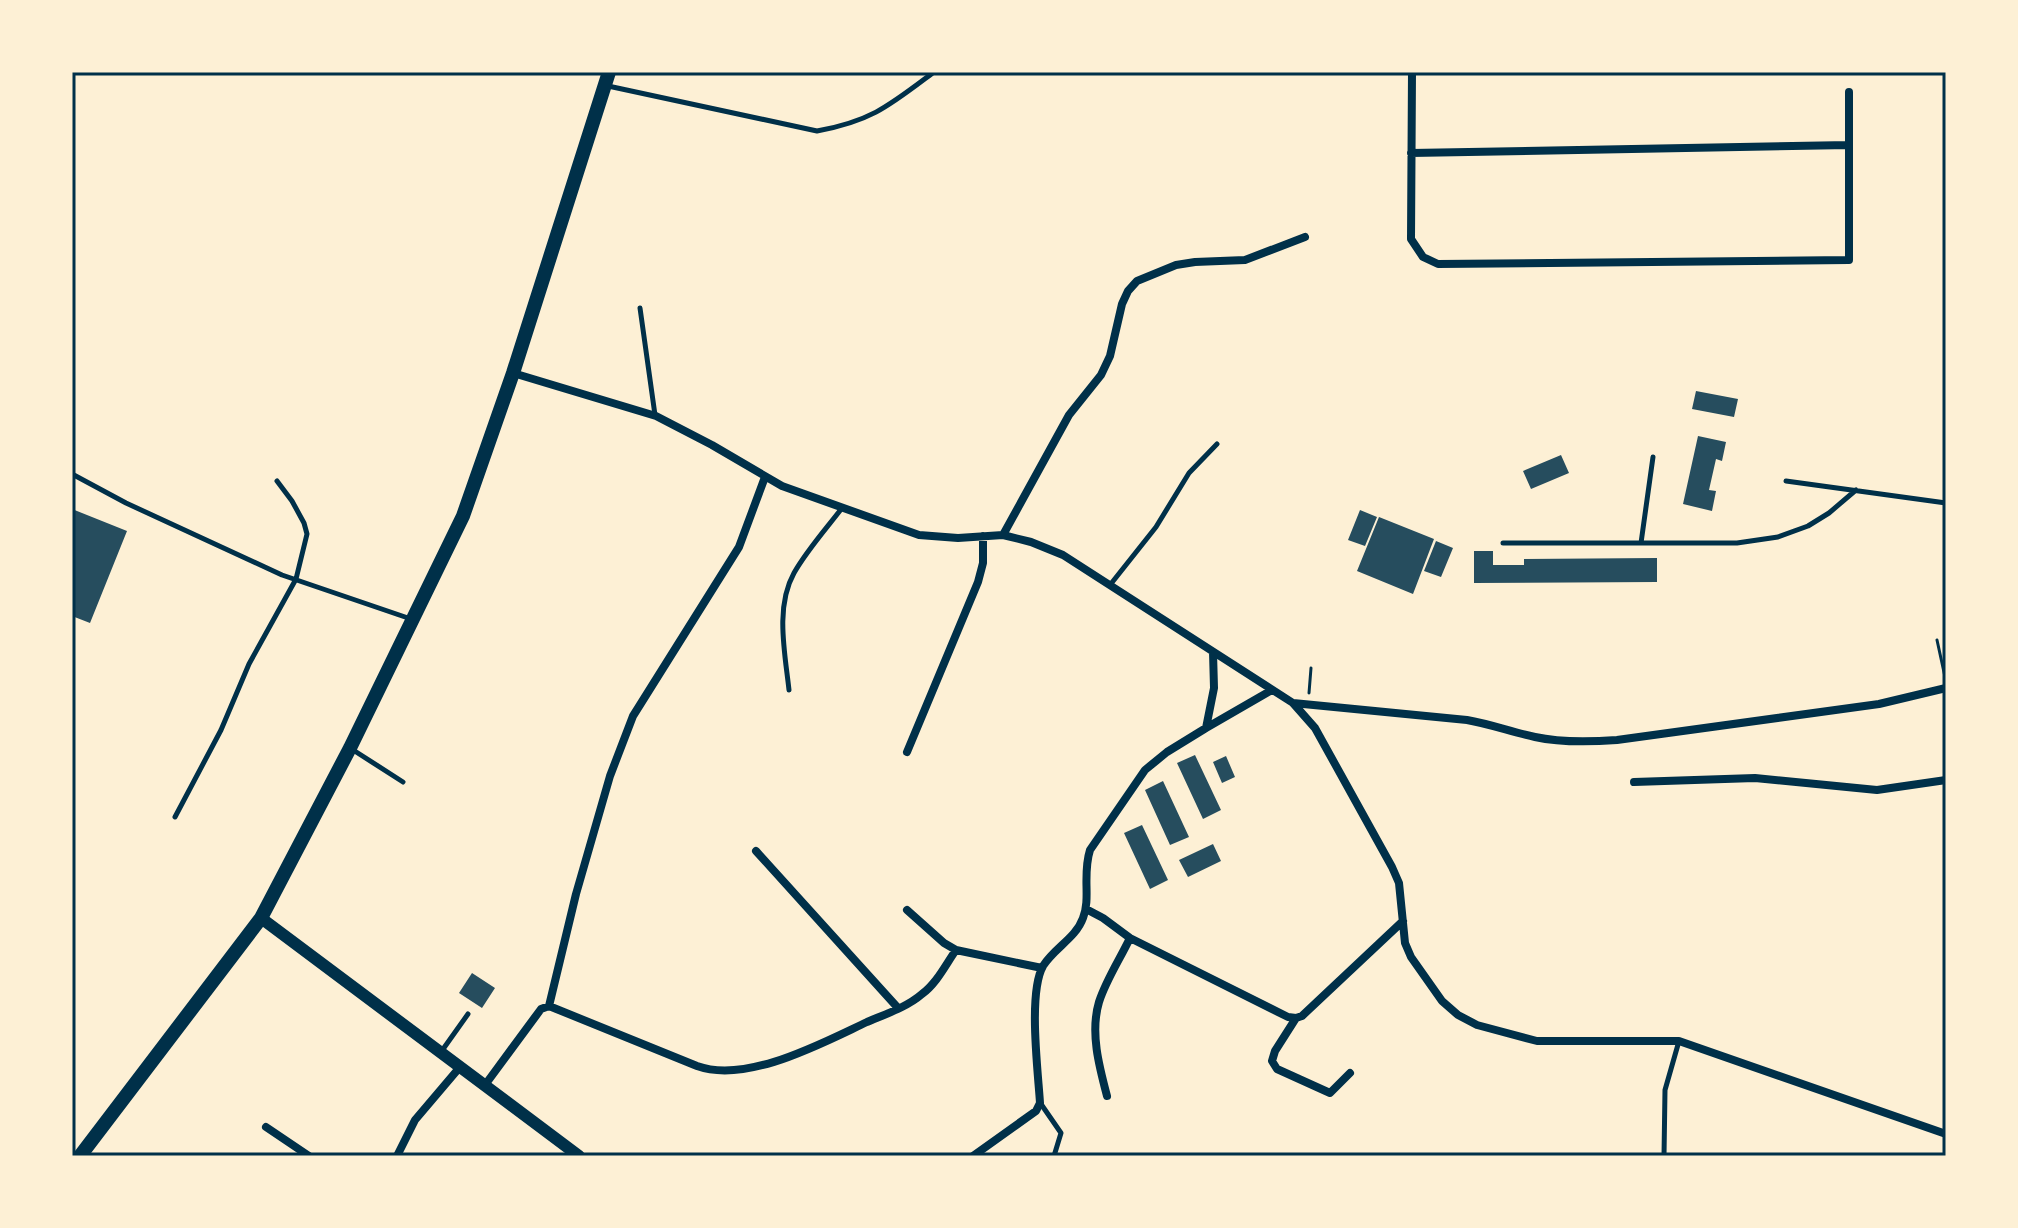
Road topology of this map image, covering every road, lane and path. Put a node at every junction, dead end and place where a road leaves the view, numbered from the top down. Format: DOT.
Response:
graph roads {
  1 [pos="934,72"];
  2 [pos="1412,72"];
  3 [pos="610,76"];
  4 [pos="1849,92"];
  5 [pos="1849,145"];
  6 [pos="1411,153"];
  7 [pos="1305,237"];
  8 [pos="640,308"];
  9 [pos="513,373"];
  10 [pos="656,416"];
  11 [pos="1217,444"];
  12 [pos="1653,457"];
  13 [pos="72,474"];
  14 [pos="765,477"];
  15 [pos="277,481"];
  16 [pos="1786,481"];
  17 [pos="1856,490"];
  18 [pos="1946,503"];
  19 [pos="843,507"];
  20 [pos="1003,535"];
  21 [pos="983,536"];
  22 [pos="1503,543"];
  23 [pos="1641,543"];
  24 [pos="296,579"];
  25 [pos="1109,585"];
  26 [pos="412,619"];
  27 [pos="1937,640"];
  28 [pos="1213,652"];
  29 [pos="1311,668"];
  30 [pos="1946,680"];
  31 [pos="1946,688"];
  32 [pos="789,690"];
  33 [pos="1272,690"];
  34 [pos="1293,703"];
  35 [pos="1307,705"];
  36 [pos="1206,728"];
  37 [pos="350,748"];
  38 [pos="907,752"];
  39 [pos="1946,780"];
  40 [pos="403,782"];
  41 [pos="1634,782"];
  42 [pos="175,817"];
  43 [pos="756,851"];
  44 [pos="1086,909"];
  45 [pos="907,910"];
  46 [pos="261,918"];
  47 [pos="1403,921"];
  48 [pos="1130,938"];
  49 [pos="956,950"];
  50 [pos="1042,968"];
  51 [pos="549,1006"];
  52 [pos="898,1008"];
  53 [pos="468,1014"];
  54 [pos="1296,1018"];
  55 [pos="1679,1041"];
  56 [pos="441,1052"];
  57 [pos="460,1067"];
  58 [pos="1350,1073"];
  59 [pos="485,1085"];
  60 [pos="1107,1096"];
  61 [pos="1040,1103"];
  62 [pos="266,1127"];
  63 [pos="1946,1134"];
  64 [pos="80,1156"];
  65 [pos="309,1156"];
  66 [pos="397,1156"];
  67 [pos="579,1156"];
  68 [pos="973,1156"];
  69 [pos="1054,1156"];
  70 [pos="1664,1156"];
  1 -- 3 [label="lane"];
  2 -- 6 [label="street"];
  3 -- 9 [label="main road"];
  4 -- 5 [label="street"];
  5 -- 6 [label="street"];
  5 -- 6 [label="street"];
  7 -- 20 [label="street"];
  8 -- 10 [label="lane"];
  9 -- 10 [label="street"];
  9 -- 26 [label="main road"];
  10 -- 14 [label="street"];
  11 -- 25 [label="lane"];
  12 -- 23 [label="lane"];
  13 -- 24 [label="lane"];
  14 -- 19 [label="street"];
  14 -- 51 [label="street"];
  15 -- 24 [label="lane"];
  16 -- 17 [label="lane"];
  17 -- 18 [label="lane"];
  17 -- 23 [label="lane"];
  19 -- 21 [label="street"];
  19 -- 32 [label="lane"];
  20 -- 21 [label="street"];
  20 -- 25 [label="street"];
  21 -- 38 [label="street"];
  22 -- 23 [label="lane"];
  24 -- 26 [label="lane"];
  24 -- 42 [label="lane"];
  25 -- 28 [label="street"];
  26 -- 37 [label="main road"];
  27 -- 30 [label="path"];
  28 -- 33 [label="street"];
  28 -- 36 [label="street"];
  29 -- 35 [label="path"];
  31 -- 35 [label="street"];
  33 -- 34 [label="street"];
  33 -- 36 [label="street"];
  34 -- 35 [label="street"];
  34 -- 47 [label="street"];
  36 -- 44 [label="street"];
  37 -- 40 [label="lane"];
  37 -- 46 [label="main road"];
  39 -- 41 [label="street"];
  43 -- 52 [label="street"];
  44 -- 48 [label="street"];
  44 -- 50 [label="street"];
  45 -- 49 [label="street"];
  46 -- 56 [label="street"];
  46 -- 64 [label="main road"];
  47 -- 54 [label="street"];
  47 -- 55 [label="street"];
  48 -- 54 [label="street"];
  48 -- 60 [label="street"];
  49 -- 50 [label="street"];
  49 -- 52 [label="street"];
  50 -- 61 [label="street"];
  51 -- 52 [label="street"];
  51 -- 59 [label="street"];
  53 -- 56 [label="lane"];
  54 -- 58 [label="street"];
  55 -- 63 [label="street"];
  55 -- 70 [label="lane"];
  56 -- 57 [label="street"];
  57 -- 59 [label="street"];
  57 -- 66 [label="street"];
  59 -- 67 [label="street"];
  61 -- 68 [label="street"];
  61 -- 69 [label="lane"];
  62 -- 65 [label="street"];
}
